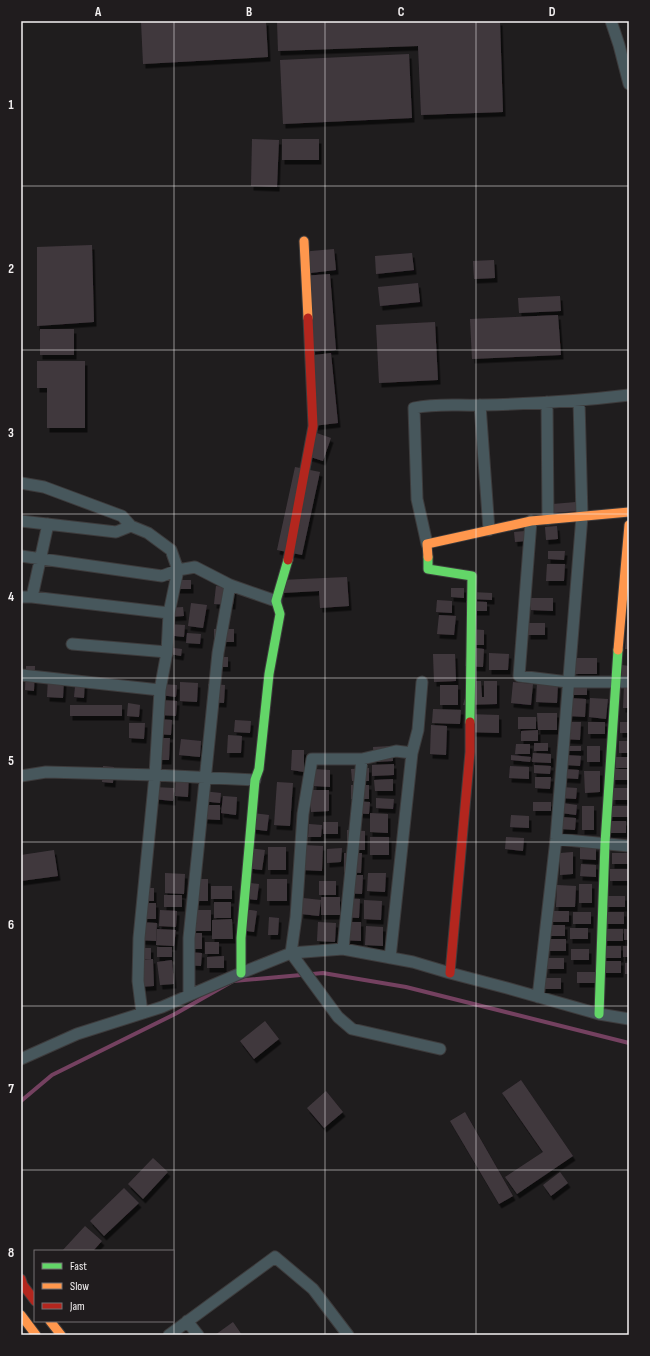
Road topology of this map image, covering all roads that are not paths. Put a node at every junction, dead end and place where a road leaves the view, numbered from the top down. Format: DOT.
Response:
graph roads {
  1 [pos="611,21"];
  2 [pos="624,45"];
  3 [pos="629,84"];
  4 [pos="304,241"];
  5 [pos="629,395"];
  6 [pos="579,401"];
  7 [pos="547,402"];
  8 [pos="480,405"];
  9 [pos="21,483"];
  10 [pos="629,512"];
  11 [pos="582,516"];
  12 [pos="548,519"];
  13 [pos="531,520"];
  14 [pos="21,521"];
  15 [pos="48,524"];
  16 [pos="629,525"];
  17 [pos="131,526"];
  18 [pos="489,530"];
  19 [pos="427,544"];
  20 [pos="21,556"];
  21 [pos="41,558"];
  22 [pos="178,570"];
  23 [pos="230,585"];
  24 [pos="27,597"];
  25 [pos="276,601"];
  26 [pos="169,613"];
  27 [pos="72,644"];
  28 [pos="167,652"];
  29 [pos="21,675"];
  30 [pos="422,682"];
  31 [pos="568,682"];
  32 [pos="615,682"];
  33 [pos="629,682"];
  34 [pos="160,690"];
  35 [pos="412,753"];
  36 [pos="362,759"];
  37 [pos="155,775"];
  38 [pos="21,776"];
  39 [pos="206,777"];
  40 [pos="255,780"];
  41 [pos="556,839"];
  42 [pos="605,843"];
  43 [pos="629,846"];
  44 [pos="343,949"];
  45 [pos="291,953"];
  46 [pos="390,958"];
  47 [pos="241,972"];
  48 [pos="450,973"];
  49 [pos="189,995"];
  50 [pos="538,997"];
  51 [pos="142,1013"];
  52 [pos="599,1014"];
  53 [pos="629,1020"];
  54 [pos="440,1049"];
  55 [pos="21,1058"];
  56 [pos="21,1279"];
  57 [pos="34,1300"];
  58 [pos="21,1315"];
  59 [pos="187,1321"];
  60 [pos="51,1322"];
  61 [pos="36,1335"];
  62 [pos="60,1335"];
  63 [pos="169,1335"];
  64 [pos="198,1335"];
  65 [pos="348,1335"];
  1 -- 2 [label="street"];
  2 -- 3 [label="street"];
  4 -- 25 [label="street"];
  5 -- 6 [label="street"];
  6 -- 7 [label="street"];
  6 -- 11 [label="street"];
  7 -- 8 [label="street"];
  7 -- 12 [label="street"];
  8 -- 18 [label="street"];
  8 -- 19 [label="street"];
  9 -- 17 [label="street"];
  10 -- 11 [label="street"];
  11 -- 12 [label="street"];
  11 -- 31 [label="street"];
  12 -- 13 [label="street"];
  13 -- 18 [label="street"];
  13 -- 31 [label="street"];
  14 -- 15 [label="street"];
  15 -- 17 [label="street"];
  15 -- 21 [label="street"];
  16 -- 32 [label="street"];
  17 -- 22 [label="street"];
  18 -- 19 [label="street"];
  19 -- 48 [label="street"];
  20 -- 21 [label="street"];
  21 -- 22 [label="street"];
  21 -- 24 [label="street"];
  22 -- 23 [label="street"];
  22 -- 26 [label="street"];
  23 -- 25 [label="street"];
  23 -- 39 [label="street"];
  24 -- 26 [label="street"];
  25 -- 40 [label="street"];
  26 -- 28 [label="street"];
  27 -- 28 [label="street"];
  28 -- 34 [label="street"];
  29 -- 34 [label="street"];
  30 -- 35 [label="street"];
  31 -- 32 [label="street"];
  31 -- 41 [label="street"];
  32 -- 33 [label="street"];
  32 -- 42 [label="street"];
  34 -- 37 [label="street"];
  35 -- 36 [label="street"];
  35 -- 46 [label="street"];
  36 -- 44 [label="street"];
  36 -- 45 [label="street"];
  37 -- 38 [label="street"];
  37 -- 39 [label="street"];
  37 -- 51 [label="street"];
  39 -- 40 [label="street"];
  39 -- 49 [label="street"];
  40 -- 47 [label="street"];
  41 -- 42 [label="street"];
  41 -- 50 [label="street"];
  42 -- 43 [label="street"];
  42 -- 52 [label="street"];
  44 -- 45 [label="street"];
  44 -- 46 [label="street"];
  45 -- 47 [label="street"];
  45 -- 54 [label="street"];
  46 -- 48 [label="street"];
  47 -- 49 [label="street"];
  48 -- 50 [label="street"];
  49 -- 51 [label="street"];
  50 -- 52 [label="street"];
  51 -- 55 [label="street"];
  52 -- 53 [label="street"];
  56 -- 57 [label="street"];
  58 -- 61 [label="street"];
  59 -- 63 [label="street"];
  59 -- 64 [label="street"];
  59 -- 65 [label="street"];
  60 -- 62 [label="street"];
}
